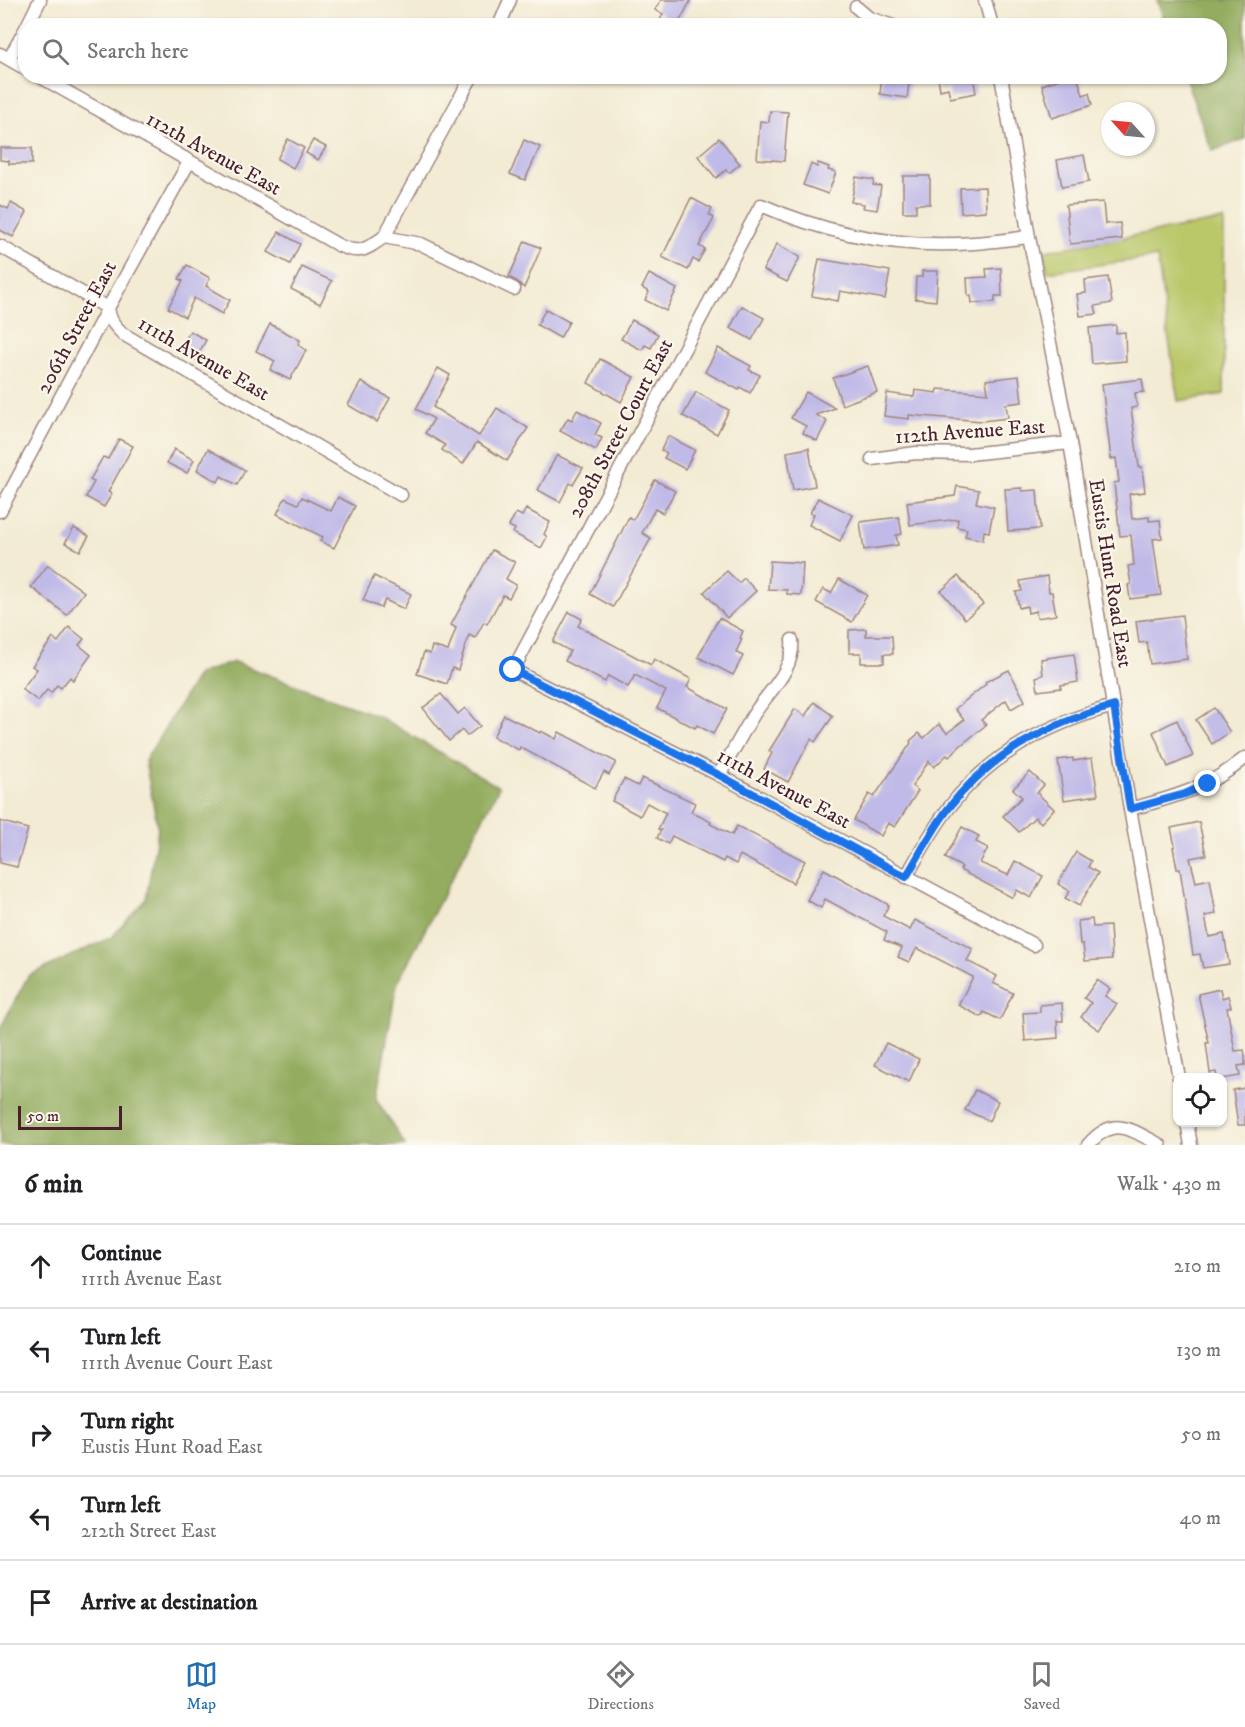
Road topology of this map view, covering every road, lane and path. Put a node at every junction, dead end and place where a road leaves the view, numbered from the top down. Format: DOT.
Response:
graph roads {
  1 [pos="40,0"];
  2 [pos="510,0"];
  3 [pos="985,0"];
  4 [pos="856,7"];
  5 [pos="31,18"];
  6 [pos="502,18"];
  7 [pos="869,18"];
  8 [pos="987,18"];
  9 [pos="18,38"];
  10 [pos="4,57"];
  11 [pos="18,65"];
  12 [pos="53,84"];
  13 [pos="468,84"];
  14 [pos="1002,84"];
  15 [pos="189,162"];
  16 [pos="384,237"];
  17 [pos="1029,237"];
  18 [pos="0,246"];
  19 [pos="514,290"];
  20 [pos="108,308"];
  21 [pos="1070,443"];
  22 [pos="872,459"];
  23 [pos="401,495"];
  24 [pos="0,512"];
  25 [pos="792,640"];
  26 [pos="513,670"];
  27 [pos="1114,706"];
  28 [pos="1245,758"];
  29 [pos="719,775"];
  30 [pos="1130,809"];
  31 [pos="906,877"];
  32 [pos="1034,945"];
  33 [pos="1178,1073"];
  34 [pos="1188,1127"];
  35 [pos="1088,1145"];
  36 [pos="1160,1145"];
  37 [pos="1191,1145"];
  1 -- 5 [label="street"];
  2 -- 6 [label="street"];
  3 -- 8 [label="street"];
  4 -- 7 [label="street"];
  9 -- 10 [label="street"];
  10 -- 11 [label="street"];
  12 -- 15 [label="street, 112th Avenue East"];
  13 -- 16 [label="street"];
  14 -- 17 [label="street, Eustis Hunt Road East"];
  15 -- 16 [label="street, 112th Avenue East"];
  15 -- 20 [label="street, 206th Street East"];
  16 -- 19 [label="street"];
  17 -- 21 [label="street, Eustis Hunt Road East"];
  17 -- 26 [label="street, 208th Street Court East"];
  18 -- 20 [label="street"];
  20 -- 23 [label="street, 111th Avenue East"];
  20 -- 24 [label="street, 206th Street East"];
  21 -- 22 [label="street, 112th Avenue East"];
  21 -- 27 [label="street, Eustis Hunt Road East"];
  25 -- 29 [label="street"];
  26 -- 29 [label="street, 111th Avenue East"];
  27 -- 30 [label="street, Eustis Hunt Road East"];
  27 -- 31 [label="street"];
  28 -- 30 [label="street"];
  29 -- 31 [label="street, 111th Avenue East"];
  30 -- 33 [label="street, Eustis Hunt Road East"];
  31 -- 32 [label="street, 111th Avenue East"];
  34 -- 37 [label="street"];
  35 -- 36 [label="street"];
}
